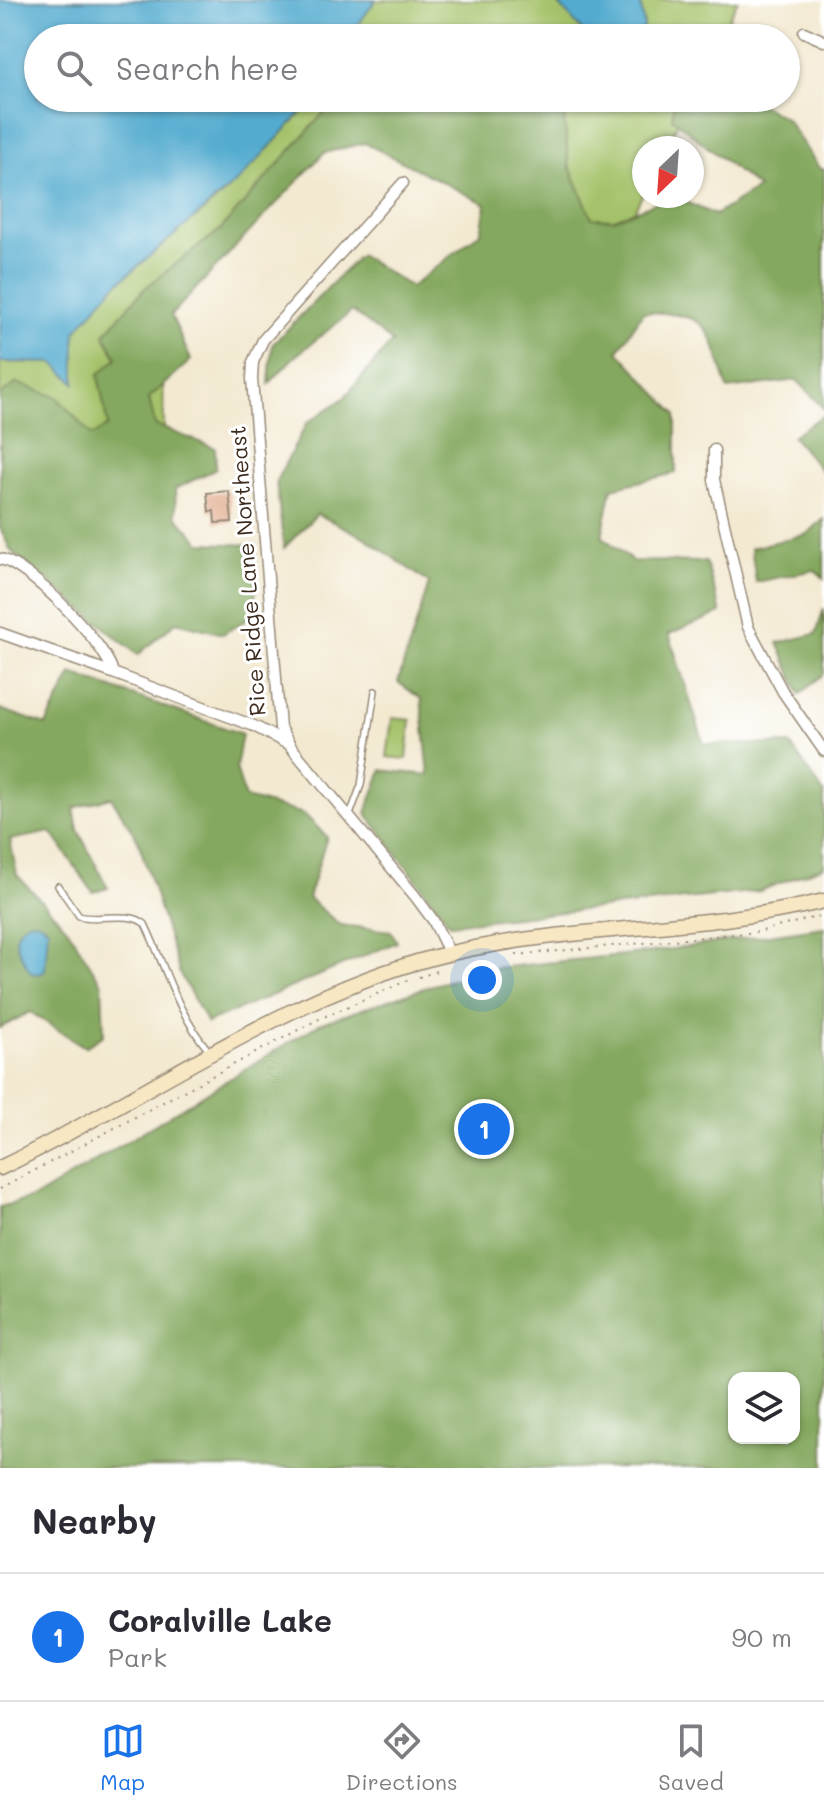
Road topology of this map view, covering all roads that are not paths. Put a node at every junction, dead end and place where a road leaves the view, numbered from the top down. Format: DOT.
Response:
graph roads {
  1 [pos="804,32"];
  2 [pos="824,41"];
  3 [pos="403,183"];
  4 [pos="714,450"];
  5 [pos="0,559"];
  6 [pos="0,633"];
  7 [pos="113,673"];
  8 [pos="375,691"];
  9 [pos="291,747"];
  10 [pos="824,751"];
  11 [pos="349,816"];
  12 [pos="58,886"];
  13 [pos="824,901"];
  14 [pos="451,960"];
  15 [pos="212,1055"];
  16 [pos="1,1163"];
  1 -- 2 [label="street"];
  3 -- 9 [label="street, Rice Ridge Lane Northeast"];
  4 -- 10 [label="street"];
  5 -- 7 [label="street"];
  6 -- 7 [label="street"];
  7 -- 9 [label="street"];
  8 -- 11 [label="lane"];
  9 -- 11 [label="street, Rice Ridge Lane Northeast"];
  11 -- 14 [label="street, Rice Ridge Lane Northeast"];
  12 -- 15 [label="lane"];
  13 -- 14 [label="main road"];
  14 -- 15 [label="main road"];
  15 -- 16 [label="main road"];
}
